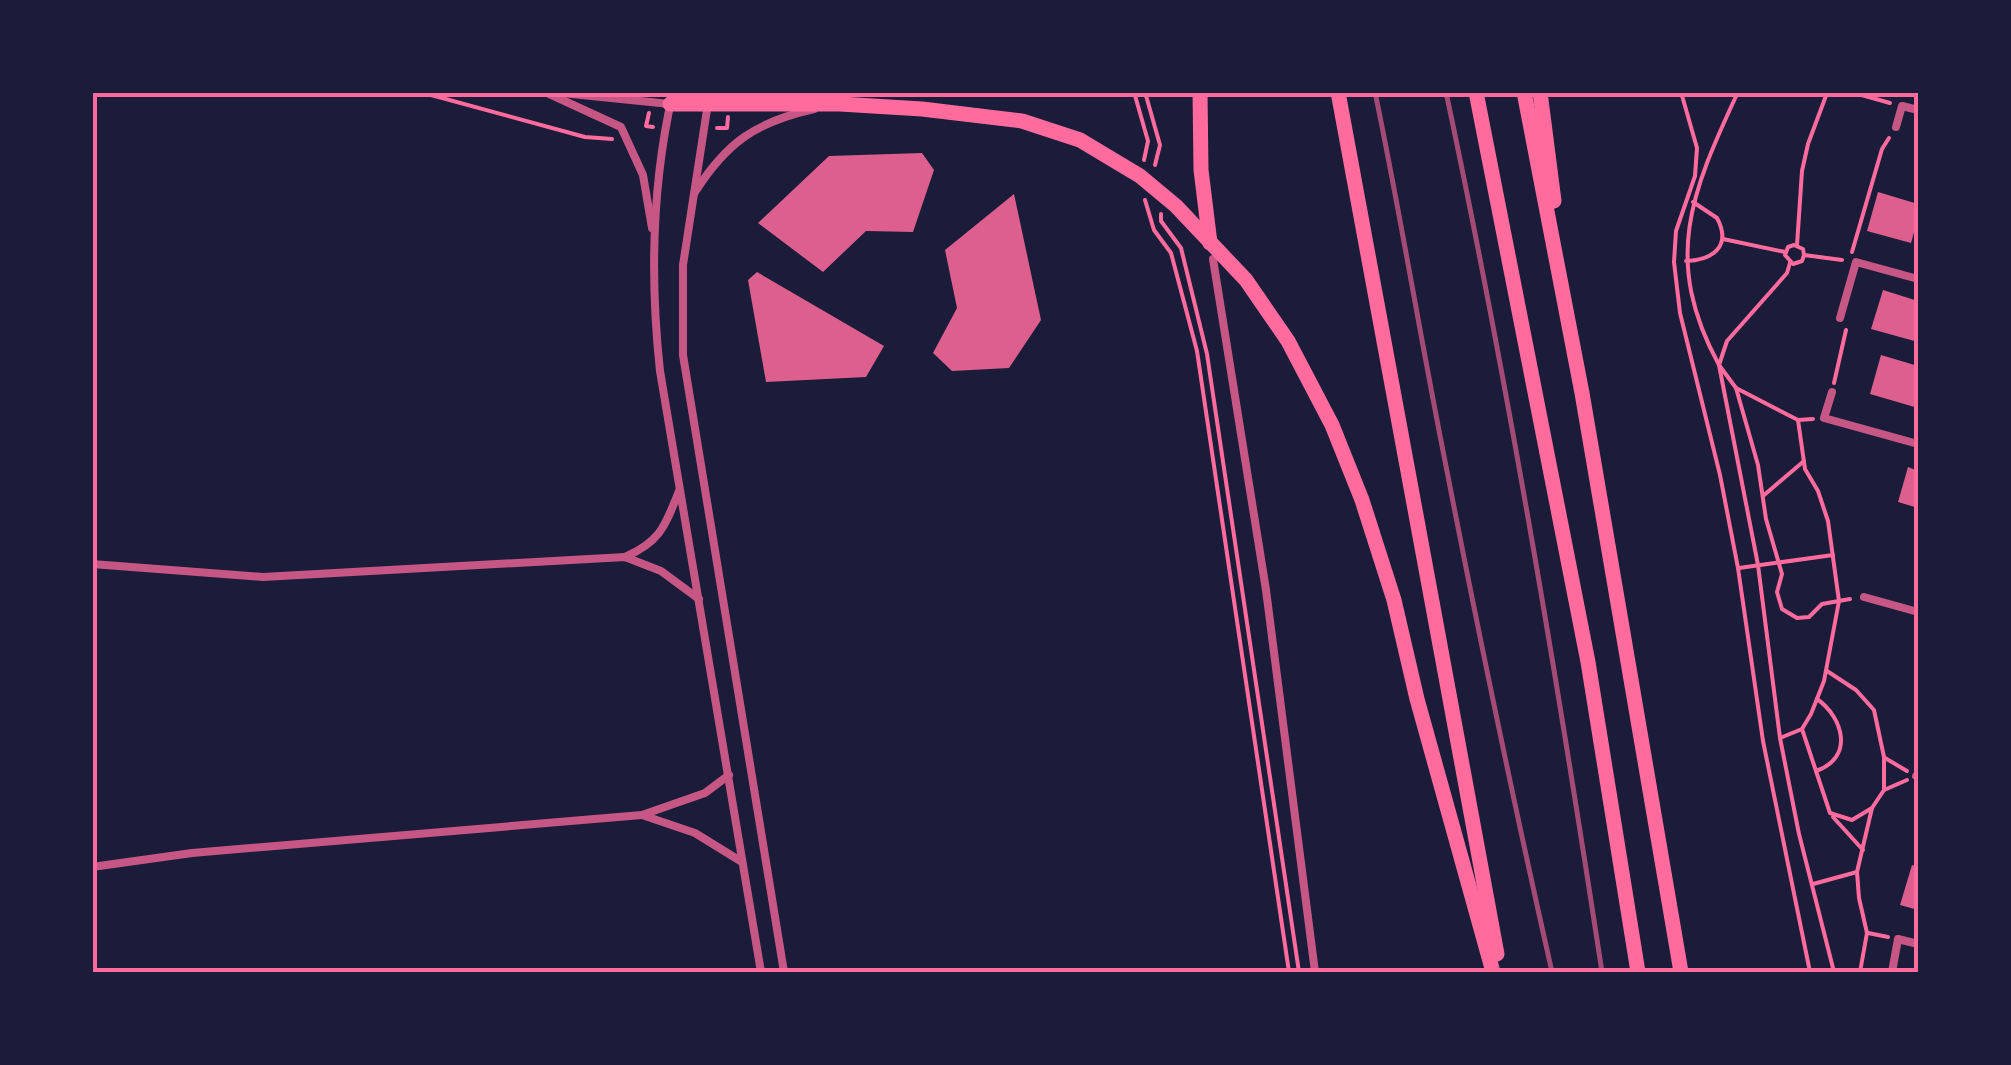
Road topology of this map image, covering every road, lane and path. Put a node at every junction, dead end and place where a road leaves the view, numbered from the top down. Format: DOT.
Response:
graph roads {
  1 [pos="420,92"];
  2 [pos="549,92"];
  3 [pos="691,92"];
  4 [pos="1134,92"];
  5 [pos="1146,92"];
  6 [pos="1200,92"];
  7 [pos="1338,92"];
  8 [pos="1476,92"];
  9 [pos="1524,92"];
  10 [pos="1540,92"];
  11 [pos="1693,92"];
  12 [pos="1738,92"];
  13 [pos="1851,92"];
  14 [pos="1826,93"];
  15 [pos="1682,94"];
  16 [pos="1836,94"];
  17 [pos="672,98"];
  18 [pos="711,98"];
  19 [pos="840,104"];
  20 [pos="1902,106"];
  21 [pos="1918,110"];
  22 [pos="646,126"];
  23 [pos="1896,126"];
  24 [pos="727,128"];
  25 [pos="666,130"];
  26 [pos="703,131"];
  27 [pos="630,142"];
  28 [pos="732,145"];
  29 [pos="1142,171"];
  30 [pos="1154,172"];
  31 [pos="1144,188"];
  32 [pos="692,196"];
  33 [pos="1693,202"];
  34 [pos="1160,211"];
  35 [pos="1723,239"];
  36 [pos="655,241"];
  37 [pos="1797,245"];
  38 [pos="1785,252"];
  39 [pos="1804,255"];
  40 [pos="1213,259"];
  41 [pos="1686,261"];
  42 [pos="1790,264"];
  43 [pos="1918,279"];
  44 [pos="1840,318"];
  45 [pos="1719,364"];
  46 [pos="1736,388"];
  47 [pos="1832,392"];
  48 [pos="1582,393"];
  49 [pos="1824,418"];
  50 [pos="1798,420"];
  51 [pos="1918,444"];
  52 [pos="1804,461"];
  53 [pos="680,489"];
  54 [pos="1762,496"];
  55 [pos="1833,555"];
  56 [pos="625,557"];
  57 [pos="1780,563"];
  58 [pos="92,564"];
  59 [pos="1758,565"];
  60 [pos="1738,568"];
  61 [pos="1864,598"];
  62 [pos="699,599"];
  63 [pos="1839,601"];
  64 [pos="1918,612"];
  65 [pos="1826,670"];
  66 [pos="1817,699"];
  67 [pos="1802,728"];
  68 [pos="1780,738"];
  69 [pos="1884,757"];
  70 [pos="1815,772"];
  71 [pos="729,775"];
  72 [pos="1917,777"];
  73 [pos="1884,790"];
  74 [pos="1872,808"];
  75 [pos="1830,812"];
  76 [pos="642,815"];
  77 [pos="1863,850"];
  78 [pos="742,862"];
  79 [pos="92,867"];
  80 [pos="1857,872"];
  81 [pos="1813,884"];
  82 [pos="1867,933"];
  83 [pos="1898,939"];
  84 [pos="1918,944"];
  85 [pos="760,972"];
  86 [pos="784,972"];
  87 [pos="1289,972"];
  88 [pos="1298,972"];
  89 [pos="1314,972"];
  90 [pos="1497,972"];
  91 [pos="1638,972"];
  92 [pos="1680,972"];
  93 [pos="1810,972"];
  94 [pos="1834,972"];
  95 [pos="1860,972"];
  96 [pos="1892,972"];
  1 -- 27 [label="path"];
  2 -- 17 [label="street"];
  2 -- 27 [label="street"];
  3 -- 17 [label="highway"];
  4 -- 29 [label="path"];
  5 -- 30 [label="path"];
  6 -- 40 [label="highway"];
  7 -- 90 [label="highway"];
  8 -- 91 [label="highway"];
  9 -- 48 [label="highway"];
  10 -- 48 [label="highway"];
  11 -- 15 [label="path"];
  12 -- 33 [label="path"];
  13 -- 20 [label="path"];
  14 -- 16 [label="path"];
  14 -- 37 [label="path"];
  15 -- 60 [label="path"];
  17 -- 18 [label="highway"];
  17 -- 25 [label="street"];
  18 -- 19 [label="highway"];
  18 -- 26 [label="street"];
  19 -- 28 [label="street"];
  19 -- 90 [label="highway"];
  20 -- 21 [label="street"];
  20 -- 23 [label="street"];
  22 -- 25 [label="path"];
  23 -- 39 [label="path"];
  24 -- 26 [label="path"];
  25 -- 27 [label="path"];
  25 -- 36 [label="street"];
  26 -- 28 [label="path"];
  26 -- 32 [label="street"];
  27 -- 36 [label="street"];
  28 -- 32 [label="street"];
  31 -- 87 [label="path"];
  32 -- 86 [label="street"];
  33 -- 35 [label="path"];
  33 -- 41 [label="path"];
  34 -- 88 [label="path"];
  35 -- 38 [label="path"];
  35 -- 41 [label="path"];
  36 -- 53 [label="street"];
  37 -- 38 [label="path"];
  37 -- 39 [label="path"];
  38 -- 42 [label="path"];
  39 -- 42 [label="path"];
  40 -- 89 [label="street"];
  41 -- 45 [label="path"];
  42 -- 45 [label="path"];
  43 -- 44 [label="street"];
  44 -- 47 [label="path"];
  45 -- 46 [label="path"];
  45 -- 59 [label="path"];
  46 -- 50 [label="path"];
  46 -- 54 [label="path"];
  47 -- 49 [label="street"];
  48 -- 92 [label="highway"];
  49 -- 50 [label="path"];
  49 -- 51 [label="street"];
  50 -- 52 [label="path"];
  52 -- 54 [label="path"];
  52 -- 55 [label="path"];
  53 -- 56 [label="street"];
  53 -- 62 [label="street"];
  54 -- 57 [label="path"];
  55 -- 57 [label="path"];
  55 -- 63 [label="path"];
  56 -- 58 [label="street"];
  56 -- 62 [label="street"];
  57 -- 59 [label="path"];
  57 -- 63 [label="path"];
  59 -- 60 [label="path"];
  59 -- 68 [label="path"];
  60 -- 93 [label="path"];
  61 -- 63 [label="path"];
  61 -- 64 [label="street"];
  62 -- 71 [label="street"];
  63 -- 65 [label="path"];
  65 -- 66 [label="path"];
  65 -- 69 [label="path"];
  66 -- 67 [label="path"];
  66 -- 70 [label="path"];
  67 -- 68 [label="path"];
  67 -- 70 [label="path"];
  68 -- 81 [label="path"];
  69 -- 72 [label="path"];
  69 -- 73 [label="path"];
  70 -- 75 [label="path"];
  71 -- 76 [label="street"];
  71 -- 78 [label="street"];
  72 -- 73 [label="path"];
  73 -- 74 [label="path"];
  74 -- 75 [label="path"];
  74 -- 77 [label="path"];
  75 -- 77 [label="path"];
  76 -- 78 [label="street"];
  76 -- 79 [label="street"];
  77 -- 80 [label="path"];
  78 -- 85 [label="street"];
  80 -- 81 [label="path"];
  80 -- 82 [label="path"];
  81 -- 94 [label="path"];
  82 -- 83 [label="path"];
  82 -- 95 [label="path"];
  83 -- 84 [label="street"];
  83 -- 96 [label="street"];
}
